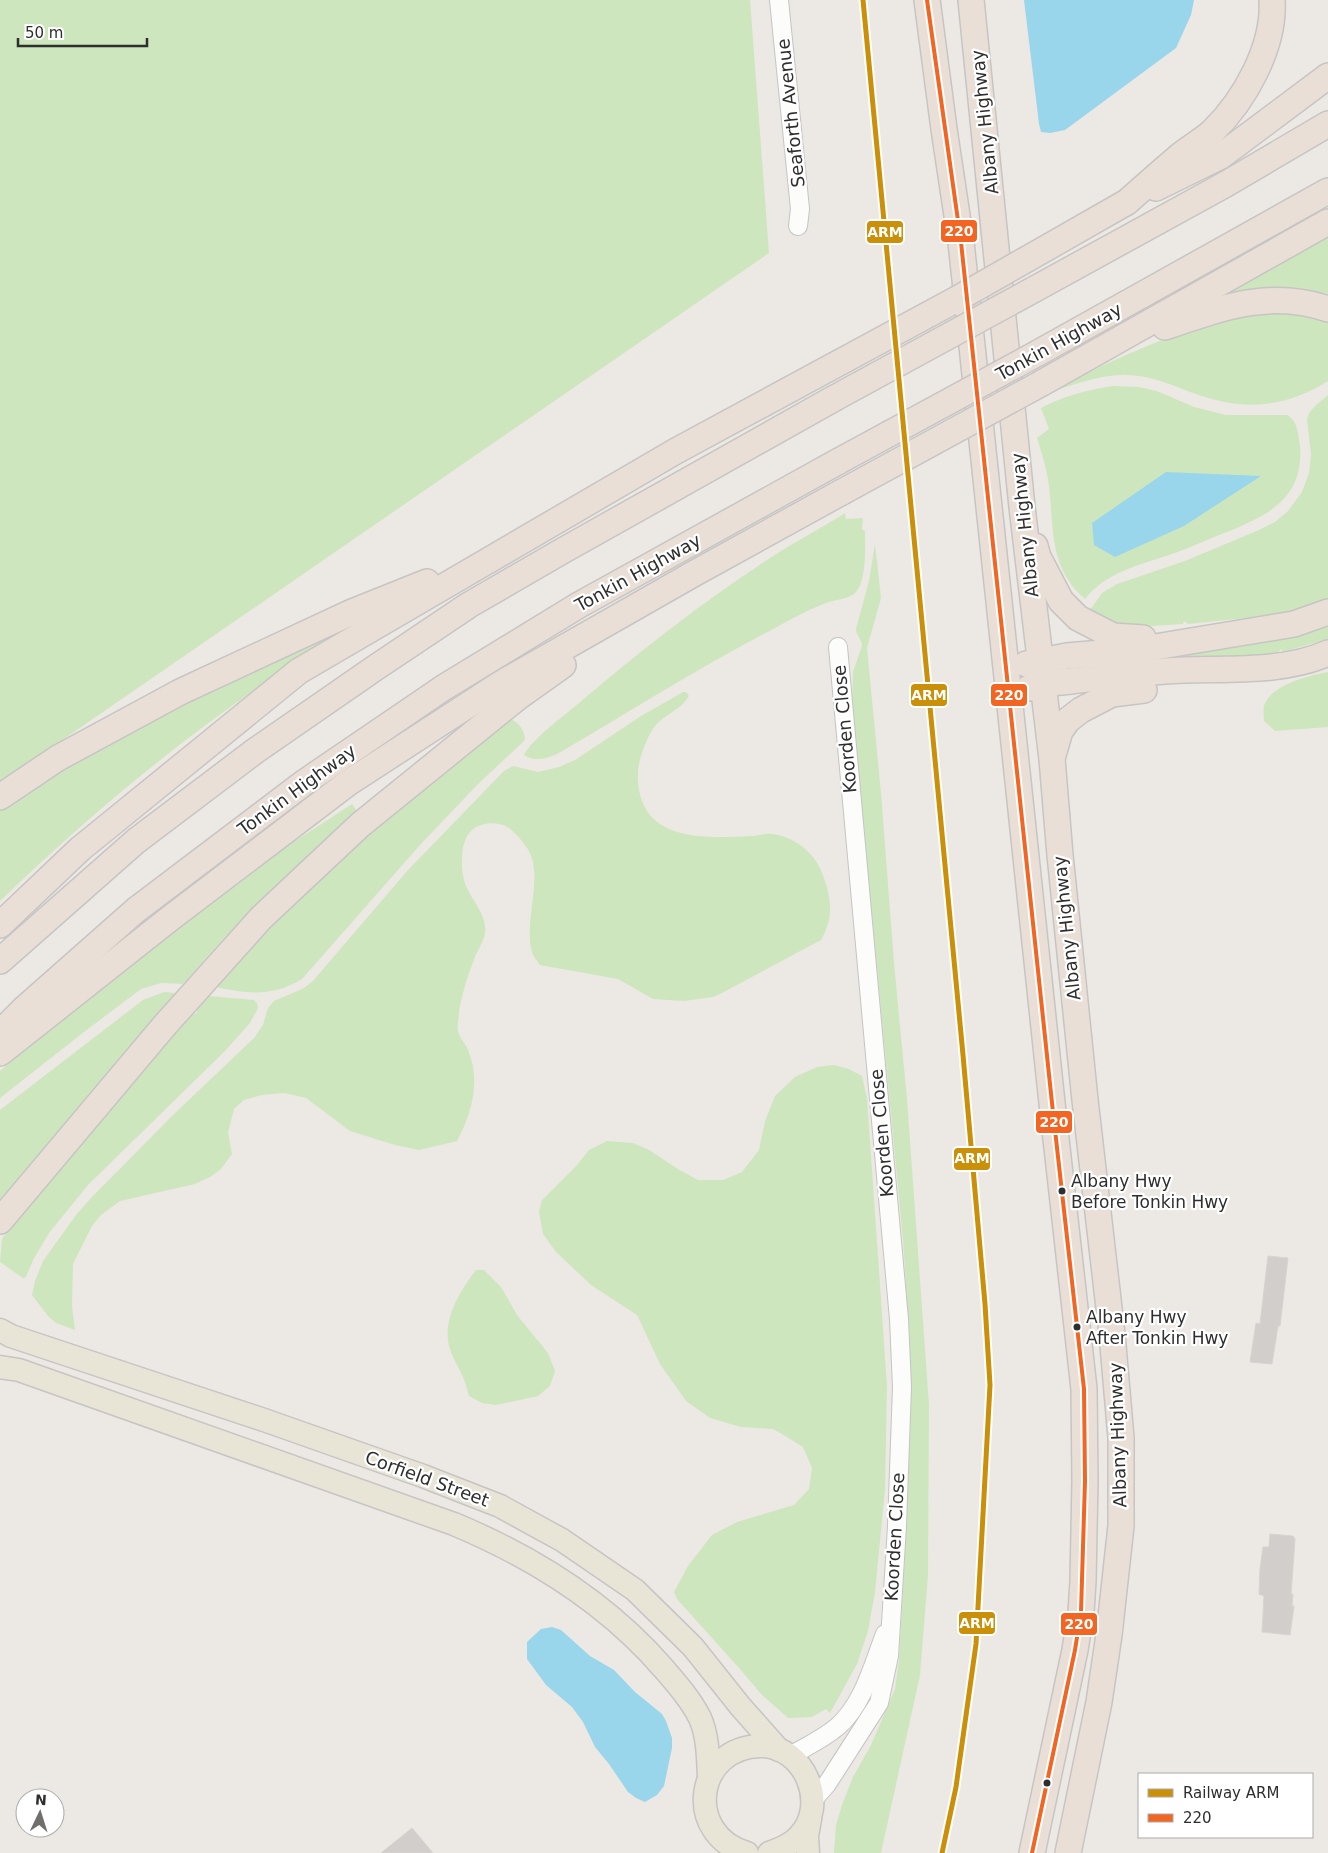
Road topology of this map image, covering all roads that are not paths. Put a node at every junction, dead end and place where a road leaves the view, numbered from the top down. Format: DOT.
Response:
graph roads {
  1 [pos="780,0"];
  2 [pos="928,0"];
  3 [pos="972,0"];
  4 [pos="1272,0"];
  5 [pos="1328,76"];
  6 [pos="1328,124"];
  7 [pos="1328,191"];
  8 [pos="1127,202"];
  9 [pos="1328,222"];
  10 [pos="798,226"];
  11 [pos="1328,309"];
  12 [pos="1111,345"];
  13 [pos="1022,507"];
  14 [pos="506,550"];
  15 [pos="695,573"];
  16 [pos="1328,612"];
  17 [pos="1186,641"];
  18 [pos="838,647"];
  19 [pos="1328,653"];
  20 [pos="1006,667"];
  21 [pos="1250,669"];
  22 [pos="1042,673"];
  23 [pos="1009,692"];
  24 [pos="1052,759"];
  25 [pos="0,797"];
  26 [pos="0,925"];
  27 [pos="0,961"];
  28 [pos="0,1032"];
  29 [pos="0,1053"];
  30 [pos="0,1221"];
  31 [pos="0,1330"];
  32 [pos="0,1367"];
  33 [pos="891,1620"];
  34 [pos="784,1753"];
  35 [pos="709,1777"];
  36 [pos="812,1809"];
  37 [pos="747,1853"];
  38 [pos="769,1853"];
  39 [pos="808,1853"];
  40 [pos="1032,1853"];
  41 [pos="1068,1853"];
  1 -- 10 [label="street, Seaforth Avenue"];
  2 -- 20 [label="highway, Albany Highway"];
  3 -- 13 [label="highway, Albany Highway"];
  4 -- 8 [label="highway"];
  5 -- 8 [label="highway"];
  6 -- 27 [label="highway, bridge"];
  7 -- 28 [label="highway, Tonkin Highway, bridge"];
  8 -- 14 [label="highway, bridge"];
  9 -- 12 [label="highway"];
  11 -- 12 [label="highway"];
  12 -- 15 [label="highway, bridge"];
  13 -- 17 [label="highway"];
  13 -- 22 [label="highway, Albany Highway"];
  14 -- 25 [label="highway"];
  14 -- 26 [label="highway"];
  15 -- 29 [label="highway"];
  15 -- 30 [label="highway"];
  16 -- 17 [label="highway"];
  17 -- 22 [label="highway"];
  18 -- 33 [label="street, Koorden Close"];
  19 -- 21 [label="highway"];
  20 -- 22 [label="highway"];
  20 -- 23 [label="highway, Albany Highway"];
  21 -- 22 [label="highway"];
  21 -- 24 [label="highway"];
  22 -- 23 [label="highway"];
  22 -- 24 [label="highway, Albany Highway"];
  23 -- 40 [label="highway, Albany Highway"];
  24 -- 41 [label="highway, Albany Highway"];
  31 -- 34 [label="main road, Corfield Street"];
  32 -- 35 [label="main road, Corfield Street"];
  33 -- 34 [label="street, Koorden Close"];
  33 -- 36 [label="street, Koorden Close"];
  34 -- 35 [label="main road"];
  34 -- 36 [label="main road, Corfield Street"];
  35 -- 37 [label="main road, Corfield Street"];
  36 -- 38 [label="main road"];
  36 -- 39 [label="main road"];
}
